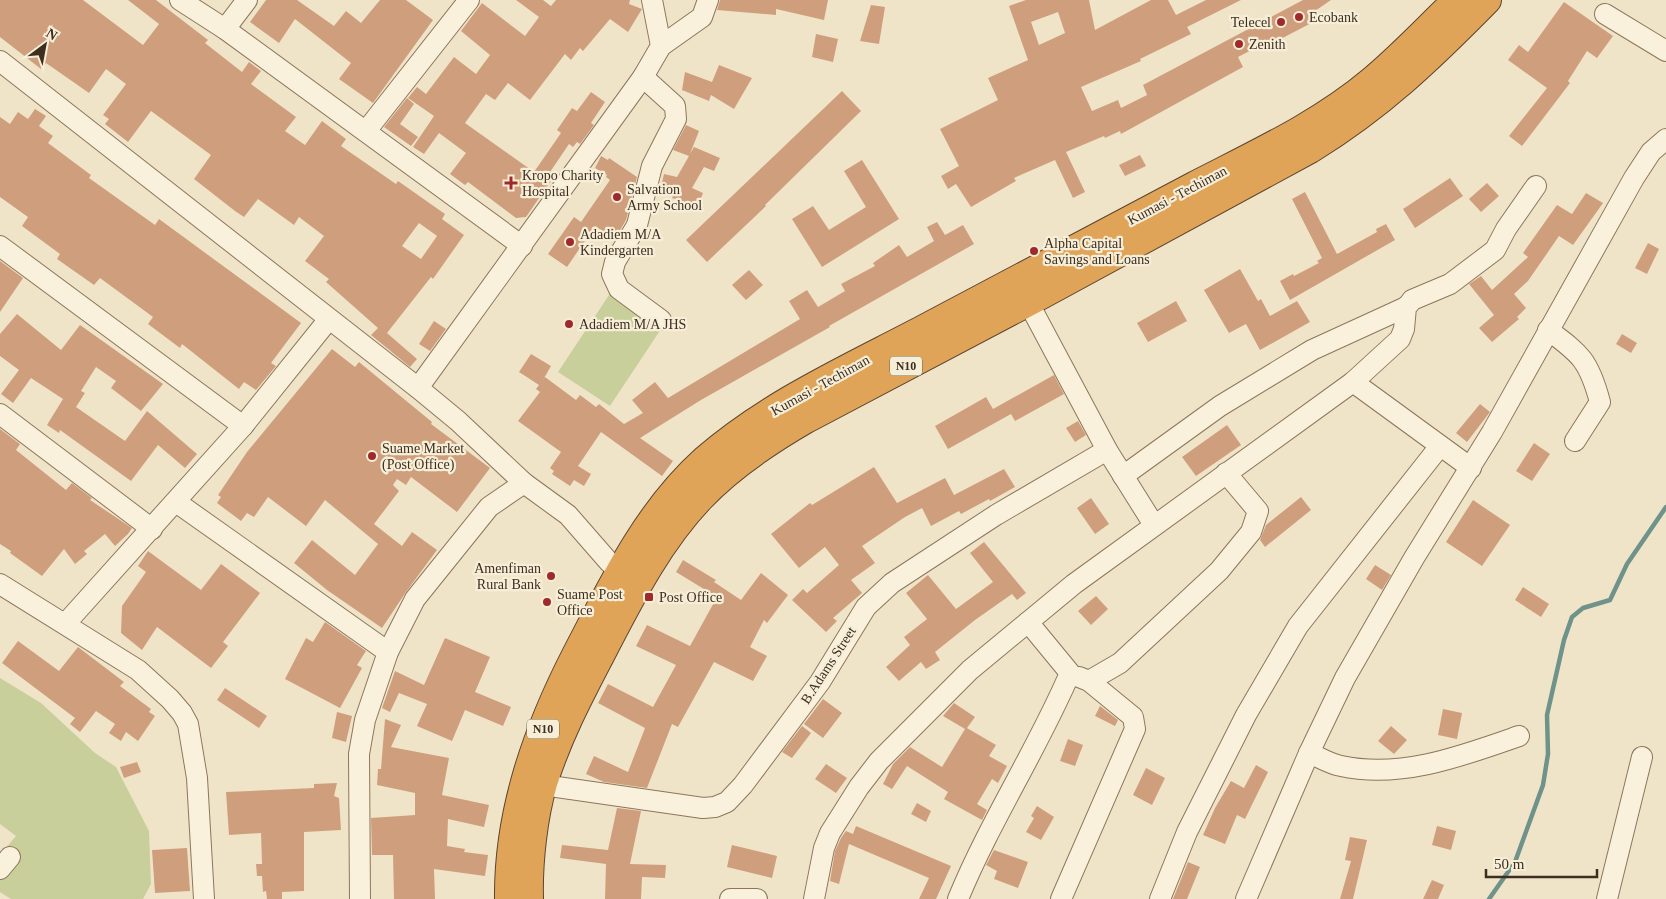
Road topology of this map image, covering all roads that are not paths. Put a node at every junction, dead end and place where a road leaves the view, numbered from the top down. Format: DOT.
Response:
graph roads {
  1 [pos="180,0"];
  2 [pos="247,0"];
  3 [pos="469,0"];
  4 [pos="652,0"];
  5 [pos="708,0"];
  6 [pos="1458,0"];
  7 [pos="1487,0"];
  8 [pos="1605,14"];
  9 [pos="225,29"];
  10 [pos="661,46"];
  11 [pos="1666,51"];
  12 [pos="0,62"];
  13 [pos="643,78"];
  14 [pos="366,131"];
  15 [pos="1666,139"];
  16 [pos="1536,186"];
  17 [pos="0,246"];
  18 [pos="522,246"];
  19 [pos="1028,302"];
  20 [pos="1406,308"];
  21 [pos="329,320"];
  22 [pos="661,320"];
  23 [pos="1548,330"];
  24 [pos="1354,382"];
  25 [pos="418,388"];
  26 [pos="0,414"];
  27 [pos="243,426"];
  28 [pos="1575,441"];
  29 [pos="1440,446"];
  30 [pos="1107,450"];
  31 [pos="1471,468"];
  32 [pos="1226,474"];
  33 [pos="1123,476"];
  34 [pos="524,483"];
  35 [pos="176,502"];
  36 [pos="1154,525"];
  37 [pos="152,529"];
  38 [pos="629,579"];
  39 [pos="0,584"];
  40 [pos="1028,622"];
  41 [pos="66,623"];
  42 [pos="388,652"];
  43 [pos="1070,673"];
  44 [pos="1089,681"];
  45 [pos="1519,736"];
  46 [pos="1309,753"];
  47 [pos="1642,757"];
  48 [pos="543,785"];
  49 [pos="204,899"];
  50 [pos="360,899"];
  51 [pos="509,899"];
  52 [pos="529,899"];
  53 [pos="730,899"];
  54 [pos="757,899"];
  55 [pos="814,899"];
  56 [pos="958,899"];
  57 [pos="1060,899"];
  58 [pos="1160,899"];
  59 [pos="1246,899"];
  60 [pos="1607,899"];
  1 -- 9 [label="street"];
  2 -- 9 [label="street"];
  3 -- 14 [label="street"];
  4 -- 10 [label="street"];
  5 -- 10 [label="street"];
  6 -- 38 [label="highway, Kumasi - Techiman / N10"];
  7 -- 19 [label="highway, N10"];
  8 -- 11 [label="street"];
  9 -- 14 [label="street"];
  10 -- 13 [label="street"];
  12 -- 21 [label="street"];
  13 -- 18 [label="street"];
  13 -- 22 [label="street"];
  14 -- 18 [label="street"];
  15 -- 23 [label="street"];
  16 -- 20 [label="street"];
  17 -- 27 [label="street"];
  18 -- 25 [label="street"];
  19 -- 30 [label="street"];
  19 -- 38 [label="highway, N10"];
  20 -- 24 [label="street"];
  20 -- 33 [label="street"];
  21 -- 25 [label="street"];
  21 -- 27 [label="street"];
  23 -- 28 [label="street"];
  23 -- 31 [label="street"];
  24 -- 29 [label="street"];
  24 -- 32 [label="street"];
  25 -- 34 [label="street"];
  26 -- 37 [label="street"];
  27 -- 35 [label="street"];
  29 -- 31 [label="street"];
  29 -- 58 [label="street"];
  30 -- 33 [label="street"];
  30 -- 48 [label="street, B.Adams Street"];
  31 -- 46 [label="street"];
  32 -- 36 [label="street"];
  32 -- 44 [label="street"];
  33 -- 36 [label="street"];
  34 -- 38 [label="street"];
  34 -- 42 [label="street"];
  35 -- 37 [label="street"];
  35 -- 42 [label="street"];
  36 -- 40 [label="street"];
  37 -- 41 [label="street"];
  38 -- 48 [label="highway, N10"];
  38 -- 51 [label="highway, Kumasi - Techiman / N10"];
  39 -- 41 [label="street"];
  40 -- 43 [label="street"];
  40 -- 55 [label="street"];
  41 -- 49 [label="street"];
  42 -- 50 [label="street"];
  43 -- 44 [label="street"];
  43 -- 56 [label="street"];
  44 -- 57 [label="street"];
  45 -- 46 [label="street"];
  46 -- 59 [label="street"];
  47 -- 60 [label="street"];
  48 -- 52 [label="highway, N10"];
  53 -- 54 [label="street"];
}
